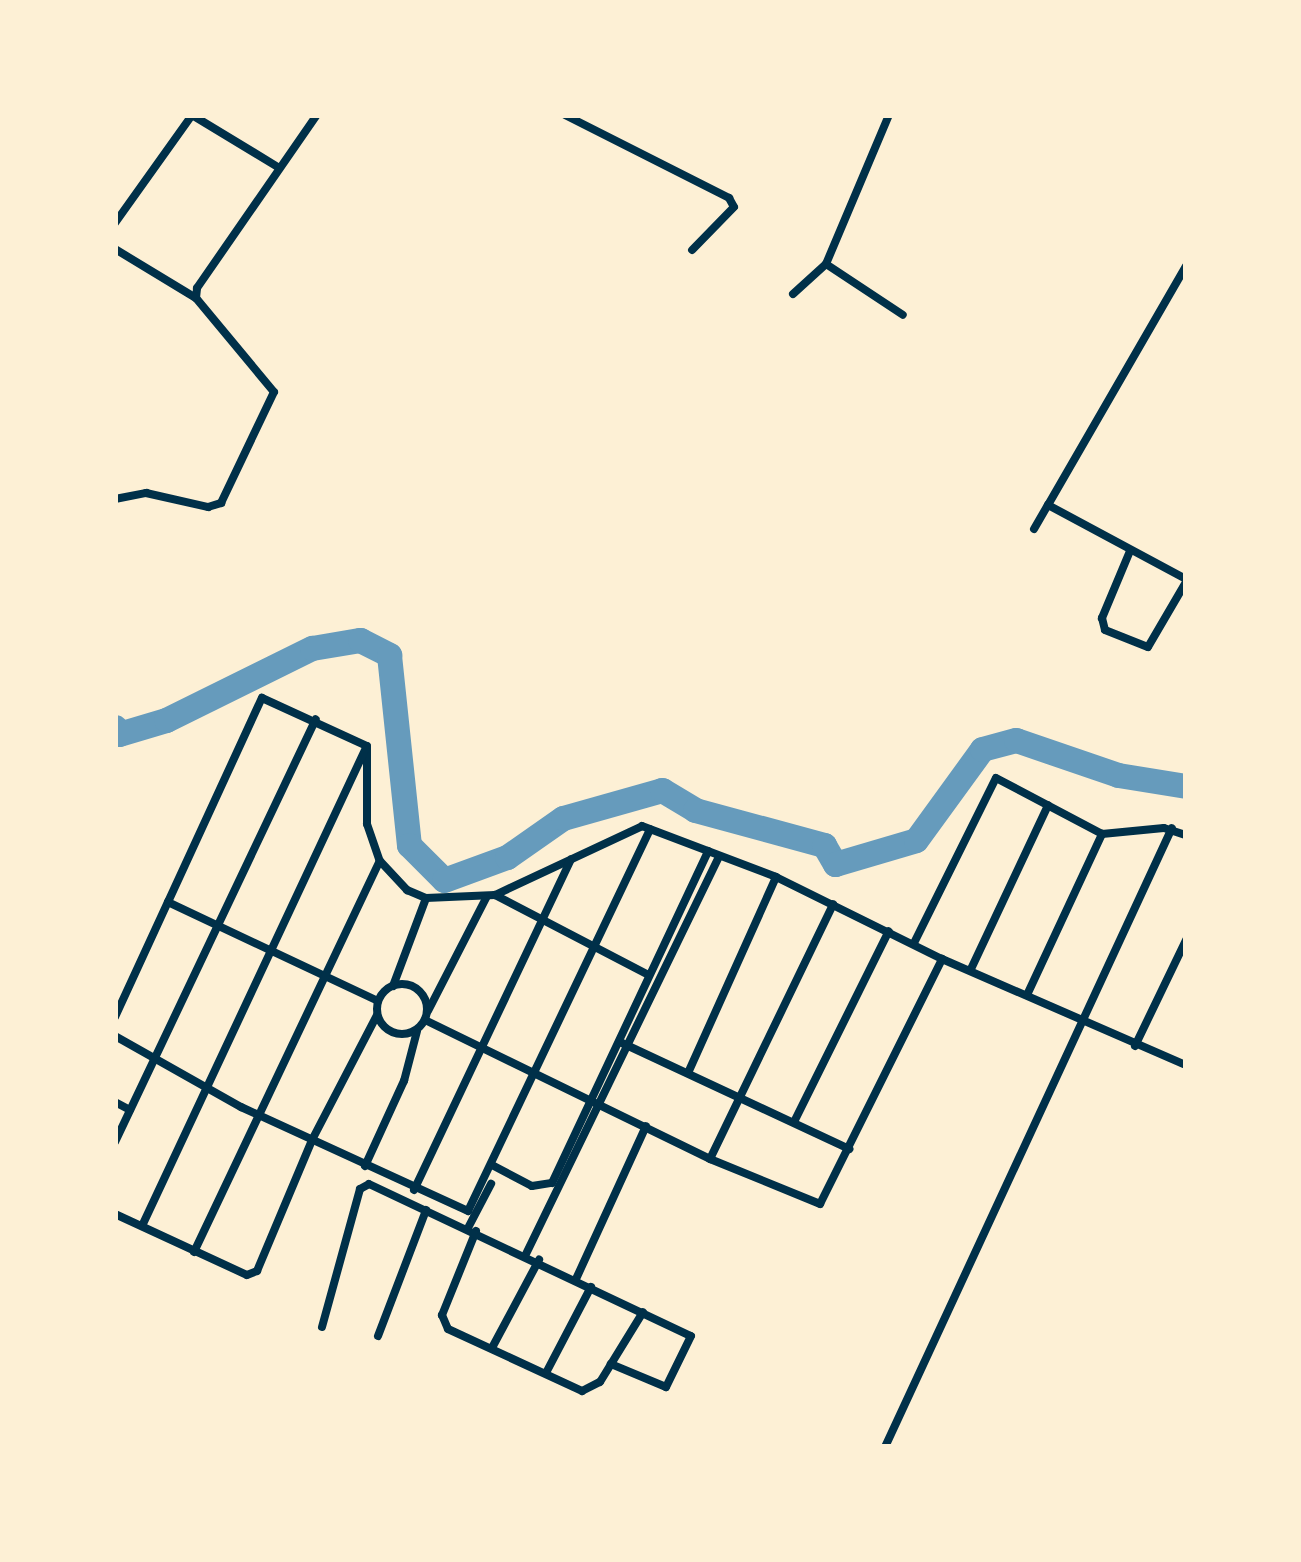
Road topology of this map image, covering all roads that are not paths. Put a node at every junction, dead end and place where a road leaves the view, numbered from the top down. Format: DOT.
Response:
graph roads {
  1 [pos="192,115"];
  2 [pos="317,115"];
  3 [pos="566,115"];
  4 [pos="889,115"];
  5 [pos="278,167"];
  6 [pos="115,223"];
  7 [pos="115,249"];
  8 [pos="692,250"];
  9 [pos="826,264"];
  10 [pos="1186,266"];
  11 [pos="793,294"];
  12 [pos="196,298"];
  13 [pos="903,315"];
  14 [pos="115,499"];
  15 [pos="1048,504"];
  16 [pos="1034,529"];
  17 [pos="1130,551"];
  18 [pos="1186,580"];
  19 [pos="316,719"];
  20 [pos="367,746"];
  21 [pos="1048,805"];
  22 [pos="1172,828"];
  23 [pos="650,829"];
  24 [pos="1102,834"];
  25 [pos="1186,834"];
  26 [pos="708,851"];
  27 [pos="718,856"];
  28 [pos="571,859"];
  29 [pos="380,861"];
  30 [pos="776,877"];
  31 [pos="491,895"];
  32 [pos="426,898"];
  33 [pos="168,902"];
  34 [pos="833,904"];
  35 [pos="542,919"];
  36 [pos="219,926"];
  37 [pos="889,931"];
  38 [pos="1186,940"];
  39 [pos="914,943"];
  40 [pos="593,947"];
  41 [pos="273,950"];
  42 [pos="942,959"];
  43 [pos="971,969"];
  44 [pos="647,974"];
  45 [pos="324,975"];
  46 [pos="393,986"];
  47 [pos="1028,995"];
  48 [pos="378,1001"];
  49 [pos="377,1015"];
  50 [pos="426,1015"];
  51 [pos="115,1017"];
  52 [pos="1081,1020"];
  53 [pos="418,1030"];
  54 [pos="115,1036"];
  55 [pos="616,1040"];
  56 [pos="484,1043"];
  57 [pos="627,1045"];
  58 [pos="1135,1046"];
  59 [pos="154,1059"];
  60 [pos="1186,1065"];
  61 [pos="534,1072"];
  62 [pos="688,1073"];
  63 [pos="207,1089"];
  64 [pos="740,1097"];
  65 [pos="589,1098"];
  66 [pos="115,1102"];
  67 [pos="600,1103"];
  68 [pos="130,1110"];
  69 [pos="261,1116"];
  70 [pos="794,1122"];
  71 [pos="646,1126"];
  72 [pos="312,1140"];
  73 [pos="115,1142"];
  74 [pos="849,1149"];
  75 [pos="710,1159"];
  76 [pos="492,1165"];
  77 [pos="365,1166"];
  78 [pos="491,1184"];
  79 [pos="414,1190"];
  80 [pos="426,1210"];
  81 [pos="115,1214"];
  82 [pos="142,1226"];
  83 [pos="472,1229"];
  84 [pos="194,1252"];
  85 [pos="526,1254"];
  86 [pos="540,1260"];
  87 [pos="576,1279"];
  88 [pos="591,1287"];
  89 [pos="643,1312"];
  90 [pos="322,1327"];
  91 [pos="378,1336"];
  92 [pos="493,1346"];
  93 [pos="611,1364"];
  94 [pos="547,1371"];
  95 [pos="885,1447"];
  1 -- 5 [label="street"];
  1 -- 6 [label="street"];
  2 -- 5 [label="street"];
  3 -- 8 [label="street"];
  4 -- 9 [label="street"];
  5 -- 12 [label="street"];
  7 -- 12 [label="street"];
  9 -- 11 [label="street"];
  9 -- 13 [label="street"];
  10 -- 15 [label="street"];
  12 -- 14 [label="street"];
  15 -- 16 [label="street"];
  15 -- 17 [label="street"];
  17 -- 18 [label="street"];
  17 -- 18 [label="street"];
  19 -- 20 [label="street"];
  19 -- 33 [label="street"];
  19 -- 36 [label="street"];
  20 -- 29 [label="street"];
  20 -- 41 [label="street"];
  21 -- 24 [label="street"];
  21 -- 39 [label="street"];
  21 -- 43 [label="street"];
  22 -- 24 [label="street"];
  22 -- 25 [label="street"];
  22 -- 52 [label="street"];
  23 -- 26 [label="street"];
  23 -- 28 [label="street"];
  23 -- 40 [label="street"];
  24 -- 47 [label="street"];
  26 -- 27 [label="street"];
  26 -- 44 [label="street"];
  27 -- 30 [label="street"];
  27 -- 57 [label="street"];
  28 -- 31 [label="street"];
  28 -- 35 [label="street"];
  29 -- 32 [label="street"];
  29 -- 45 [label="street"];
  30 -- 34 [label="street"];
  30 -- 62 [label="street"];
  31 -- 32 [label="street"];
  31 -- 35 [label="street"];
  31 -- 50 [label="street"];
  32 -- 46 [label="street"];
  33 -- 36 [label="street"];
  33 -- 51 [label="street"];
  34 -- 37 [label="street"];
  34 -- 64 [label="street"];
  35 -- 40 [label="street"];
  35 -- 56 [label="street"];
  36 -- 41 [label="street"];
  36 -- 59 [label="street"];
  37 -- 39 [label="street"];
  37 -- 70 [label="street"];
  38 -- 58 [label="street"];
  39 -- 42 [label="street"];
  40 -- 44 [label="street"];
  40 -- 61 [label="street"];
  41 -- 45 [label="street"];
  41 -- 63 [label="street"];
  42 -- 43 [label="street"];
  42 -- 74 [label="street"];
  43 -- 47 [label="street"];
  44 -- 55 [label="street"];
  45 -- 48 [label="street"];
  45 -- 69 [label="street"];
  46 -- 48 [label="street"];
  46 -- 50 [label="street"];
  47 -- 52 [label="street"];
  48 -- 49 [label="street"];
  49 -- 53 [label="street"];
  49 -- 72 [label="street"];
  50 -- 53 [label="street"];
  50 -- 56 [label="street"];
  52 -- 58 [label="street"];
  52 -- 95 [label="street"];
  53 -- 77 [label="street"];
  54 -- 59 [label="street"];
  55 -- 57 [label="street"];
  55 -- 65 [label="street"];
  56 -- 61 [label="street"];
  56 -- 79 [label="street"];
  57 -- 62 [label="street"];
  57 -- 67 [label="street"];
  58 -- 60 [label="street"];
  59 -- 63 [label="street"];
  59 -- 68 [label="street"];
  61 -- 65 [label="street"];
  61 -- 76 [label="street"];
  62 -- 64 [label="street"];
  63 -- 69 [label="street"];
  63 -- 82 [label="street"];
  64 -- 70 [label="street"];
  64 -- 75 [label="street"];
  65 -- 67 [label="street"];
  65 -- 76 [label="street"];
  66 -- 68 [label="street"];
  67 -- 71 [label="street"];
  67 -- 85 [label="street"];
  68 -- 73 [label="street"];
  69 -- 72 [label="street"];
  69 -- 84 [label="street"];
  70 -- 74 [label="street"];
  71 -- 75 [label="street"];
  71 -- 87 [label="street"];
  72 -- 77 [label="street"];
  72 -- 84 [label="street"];
  74 -- 75 [label="street"];
  76 -- 79 [label="street"];
  77 -- 79 [label="street"];
  78 -- 83 [label="street"];
  80 -- 83 [label="street"];
  80 -- 90 [label="street"];
  80 -- 91 [label="street"];
  81 -- 82 [label="street"];
  82 -- 84 [label="street"];
  83 -- 85 [label="street"];
  83 -- 92 [label="street"];
  85 -- 86 [label="street"];
  86 -- 87 [label="street"];
  86 -- 92 [label="street"];
  87 -- 88 [label="street"];
  88 -- 89 [label="street"];
  88 -- 94 [label="street"];
  89 -- 93 [label="street"];
  89 -- 93 [label="street"];
  92 -- 94 [label="street"];
  93 -- 94 [label="street"];
}
